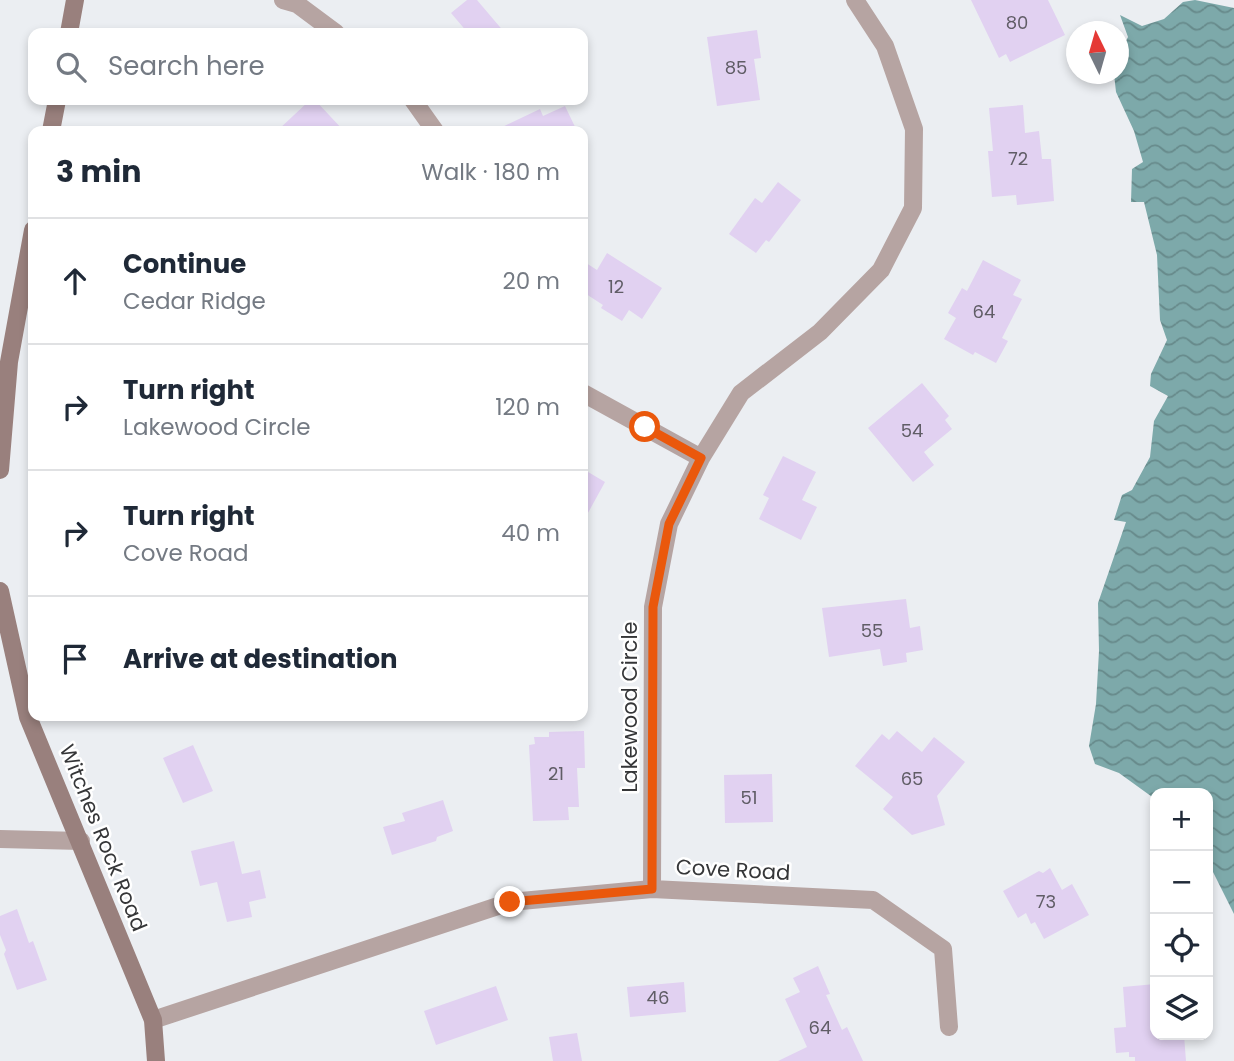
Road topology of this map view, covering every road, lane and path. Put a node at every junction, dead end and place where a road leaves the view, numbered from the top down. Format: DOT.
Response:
graph roads {
  1 [pos="75,0"];
  2 [pos="283,0"];
  3 [pos="855,0"];
  4 [pos="70,28"];
  5 [pos="329,28"];
  6 [pos="56,105"];
  7 [pos="417,105"];
  8 [pos="52,126"];
  9 [pos="431,126"];
  10 [pos="28,258"];
  11 [pos="588,396"];
  12 [pos="701,458"];
  13 [pos="0,470"];
  14 [pos="0,591"];
  15 [pos="28,717"];
  16 [pos="30,721"];
  17 [pos="0,839"];
  18 [pos="81,841"];
  19 [pos="652,889"];
  20 [pos="153,1020"];
  21 [pos="949,1027"];
  22 [pos="156,1061"];
  1 -- 4 [label="street"];
  2 -- 5 [label="street"];
  3 -- 12 [label="street, Lakewood Circle"];
  6 -- 8 [label="street"];
  7 -- 9 [label="street"];
  10 -- 13 [label="street"];
  11 -- 12 [label="street"];
  12 -- 19 [label="street, Lakewood Circle"];
  14 -- 15 [label="street, Witches Rock Road"];
  16 -- 18 [label="street, Witches Rock Road"];
  17 -- 18 [label="street"];
  18 -- 20 [label="street, Witches Rock Road"];
  19 -- 20 [label="street, Cove Road"];
  19 -- 21 [label="street, Cove Road"];
  20 -- 22 [label="street, Witches Rock Road"];
}
